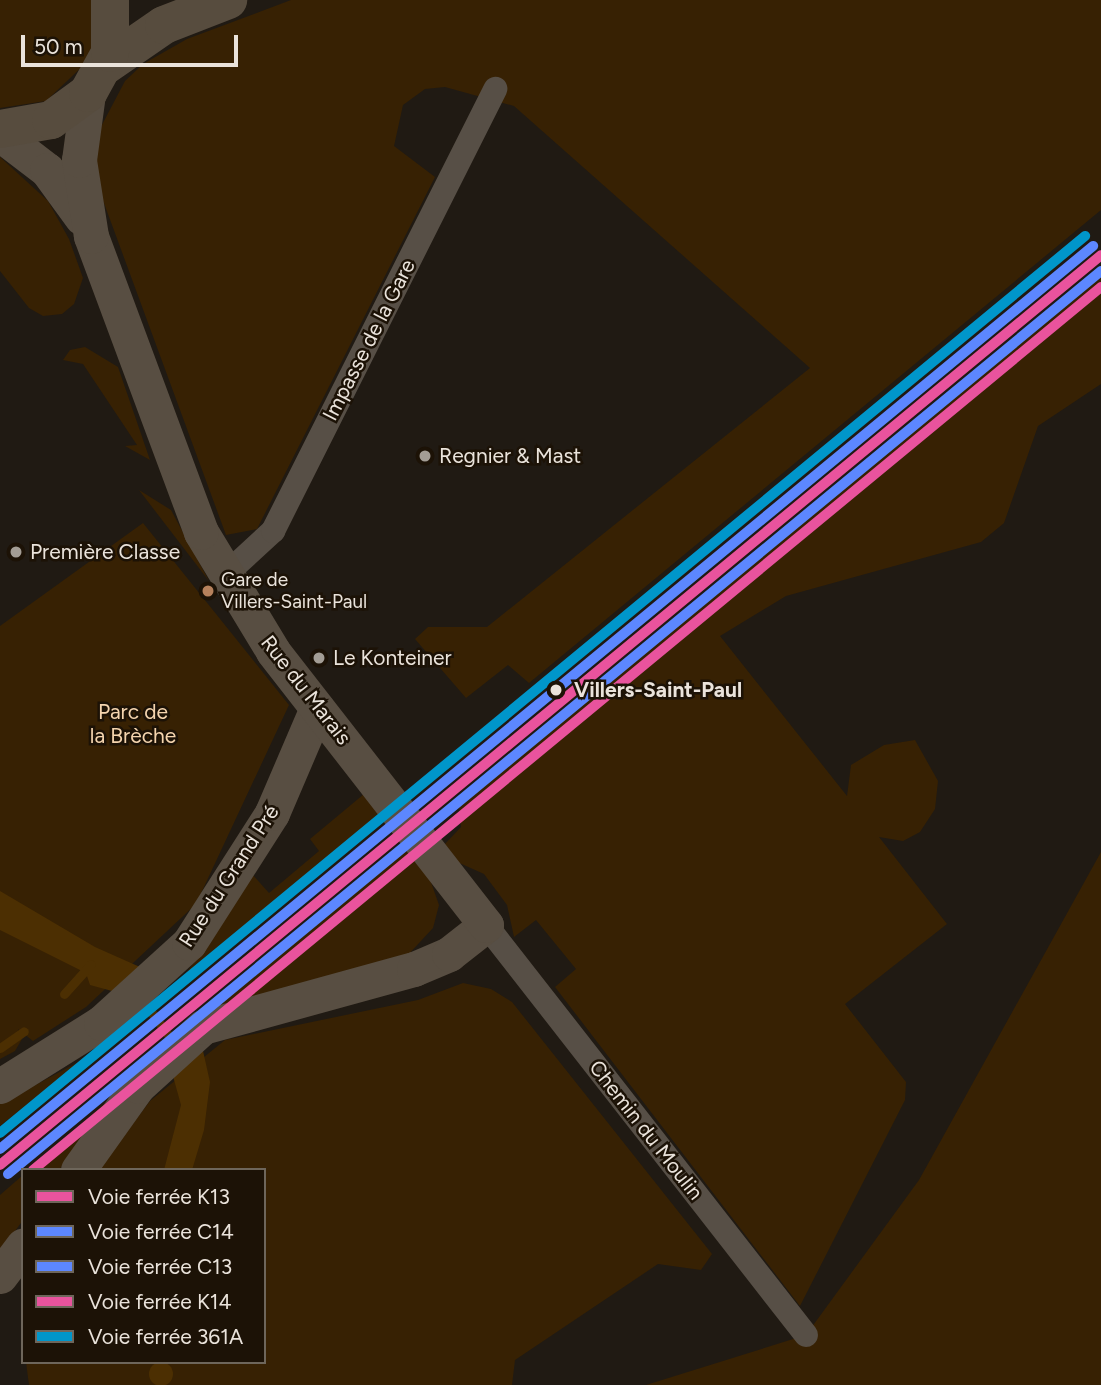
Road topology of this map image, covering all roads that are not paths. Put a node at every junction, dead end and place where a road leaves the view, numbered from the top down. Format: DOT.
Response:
graph roads {
  1 [pos="110,0"];
  2 [pos="228,0"];
  3 [pos="97,79"];
  4 [pos="495,89"];
  5 [pos="0,131"];
  6 [pos="91,236"];
  7 [pos="224,576"];
  8 [pos="317,708"];
  9 [pos="486,925"];
  10 [pos="0,1086"];
  11 [pos="80,1168"];
  12 [pos="21,1249"];
  13 [pos="0,1276"];
  14 [pos="806,1335"];
  1 -- 3 [label="main road"];
  2 -- 3 [label="main road"];
  3 -- 5 [label="main road"];
  3 -- 6 [label="street, Rue du Marais"];
  4 -- 7 [label="street, Impasse de la Gare"];
  5 -- 6 [label="street, Rue du Marais"];
  6 -- 7 [label="street, Rue du Marais"];
  7 -- 8 [label="street, Rue du Marais"];
  8 -- 9 [label="street, Rue du Marais"];
  8 -- 10 [label="street, Rue du Grand Pré"];
  9 -- 11 [label="street"];
  9 -- 14 [label="street, Chemin du Moulin"];
  12 -- 13 [label="street"];
}
